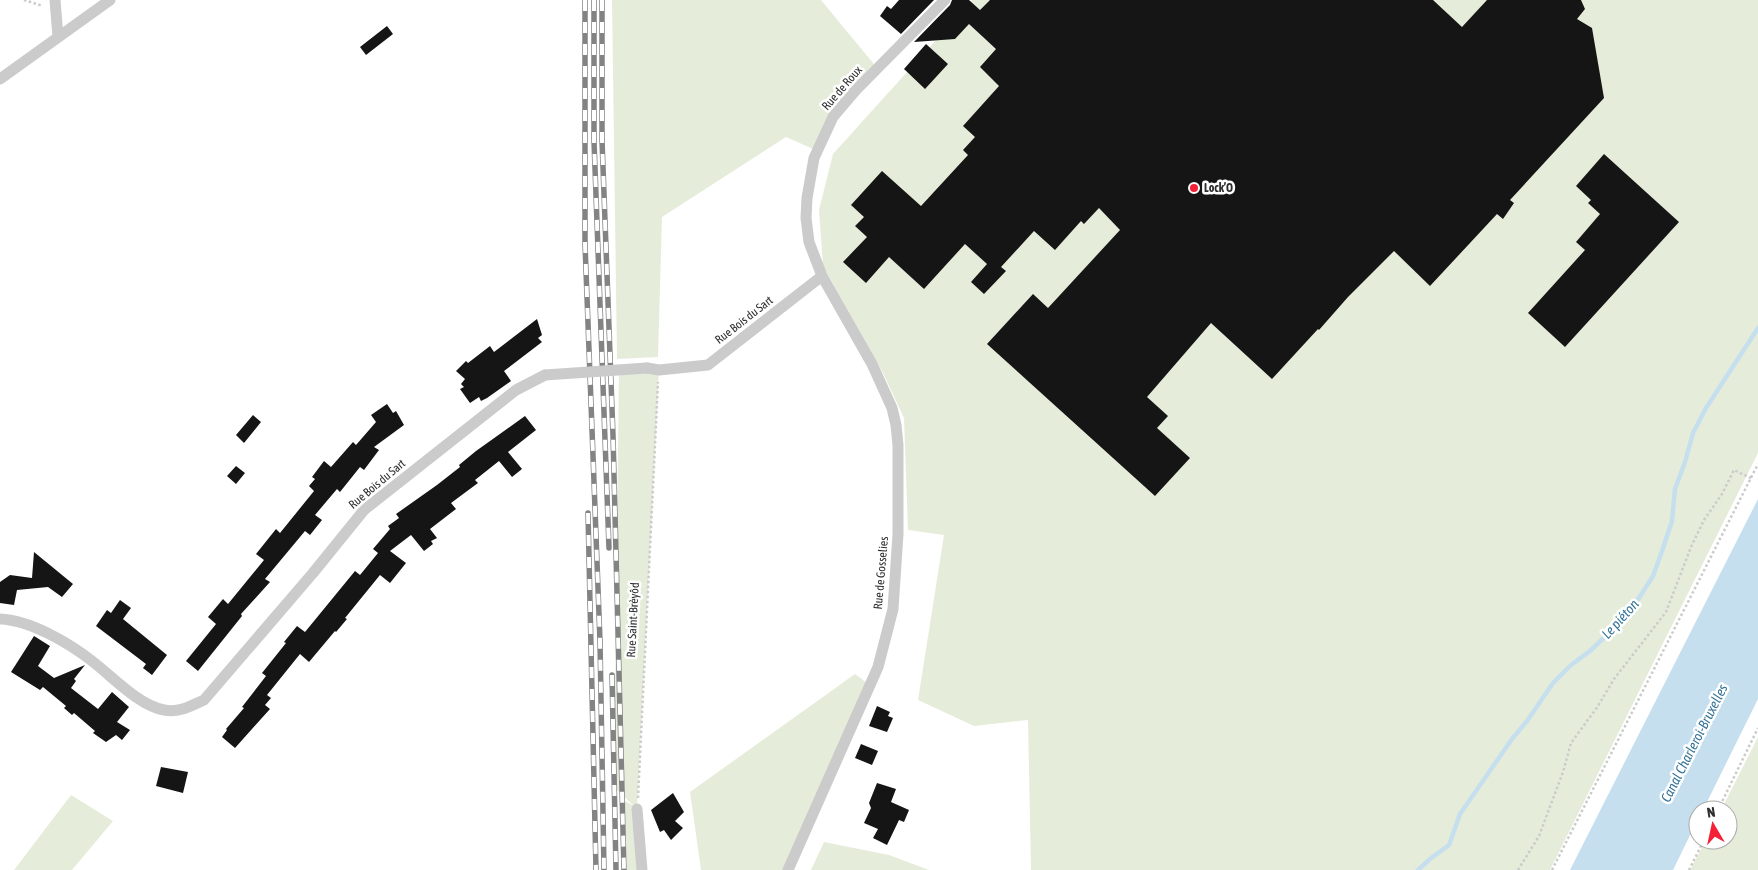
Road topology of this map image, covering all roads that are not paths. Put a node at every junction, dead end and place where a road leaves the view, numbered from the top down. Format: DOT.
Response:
graph roads {
  1 [pos="110,0"];
  2 [pos="945,0"];
  3 [pos="56,5"];
  4 [pos="58,37"];
  5 [pos="0,79"];
  6 [pos="822,276"];
  7 [pos="0,619"];
  8 [pos="637,808"];
  9 [pos="642,870"];
  10 [pos="788,870"];
  1 -- 4 [label="street"];
  2 -- 6 [label="street, Rue de Roux"];
  3 -- 4 [label="street"];
  4 -- 5 [label="street"];
  6 -- 7 [label="street, Rue Bois du Sart, bridge"];
  6 -- 10 [label="street, Rue de Gosselies"];
  8 -- 9 [label="street"];
}
